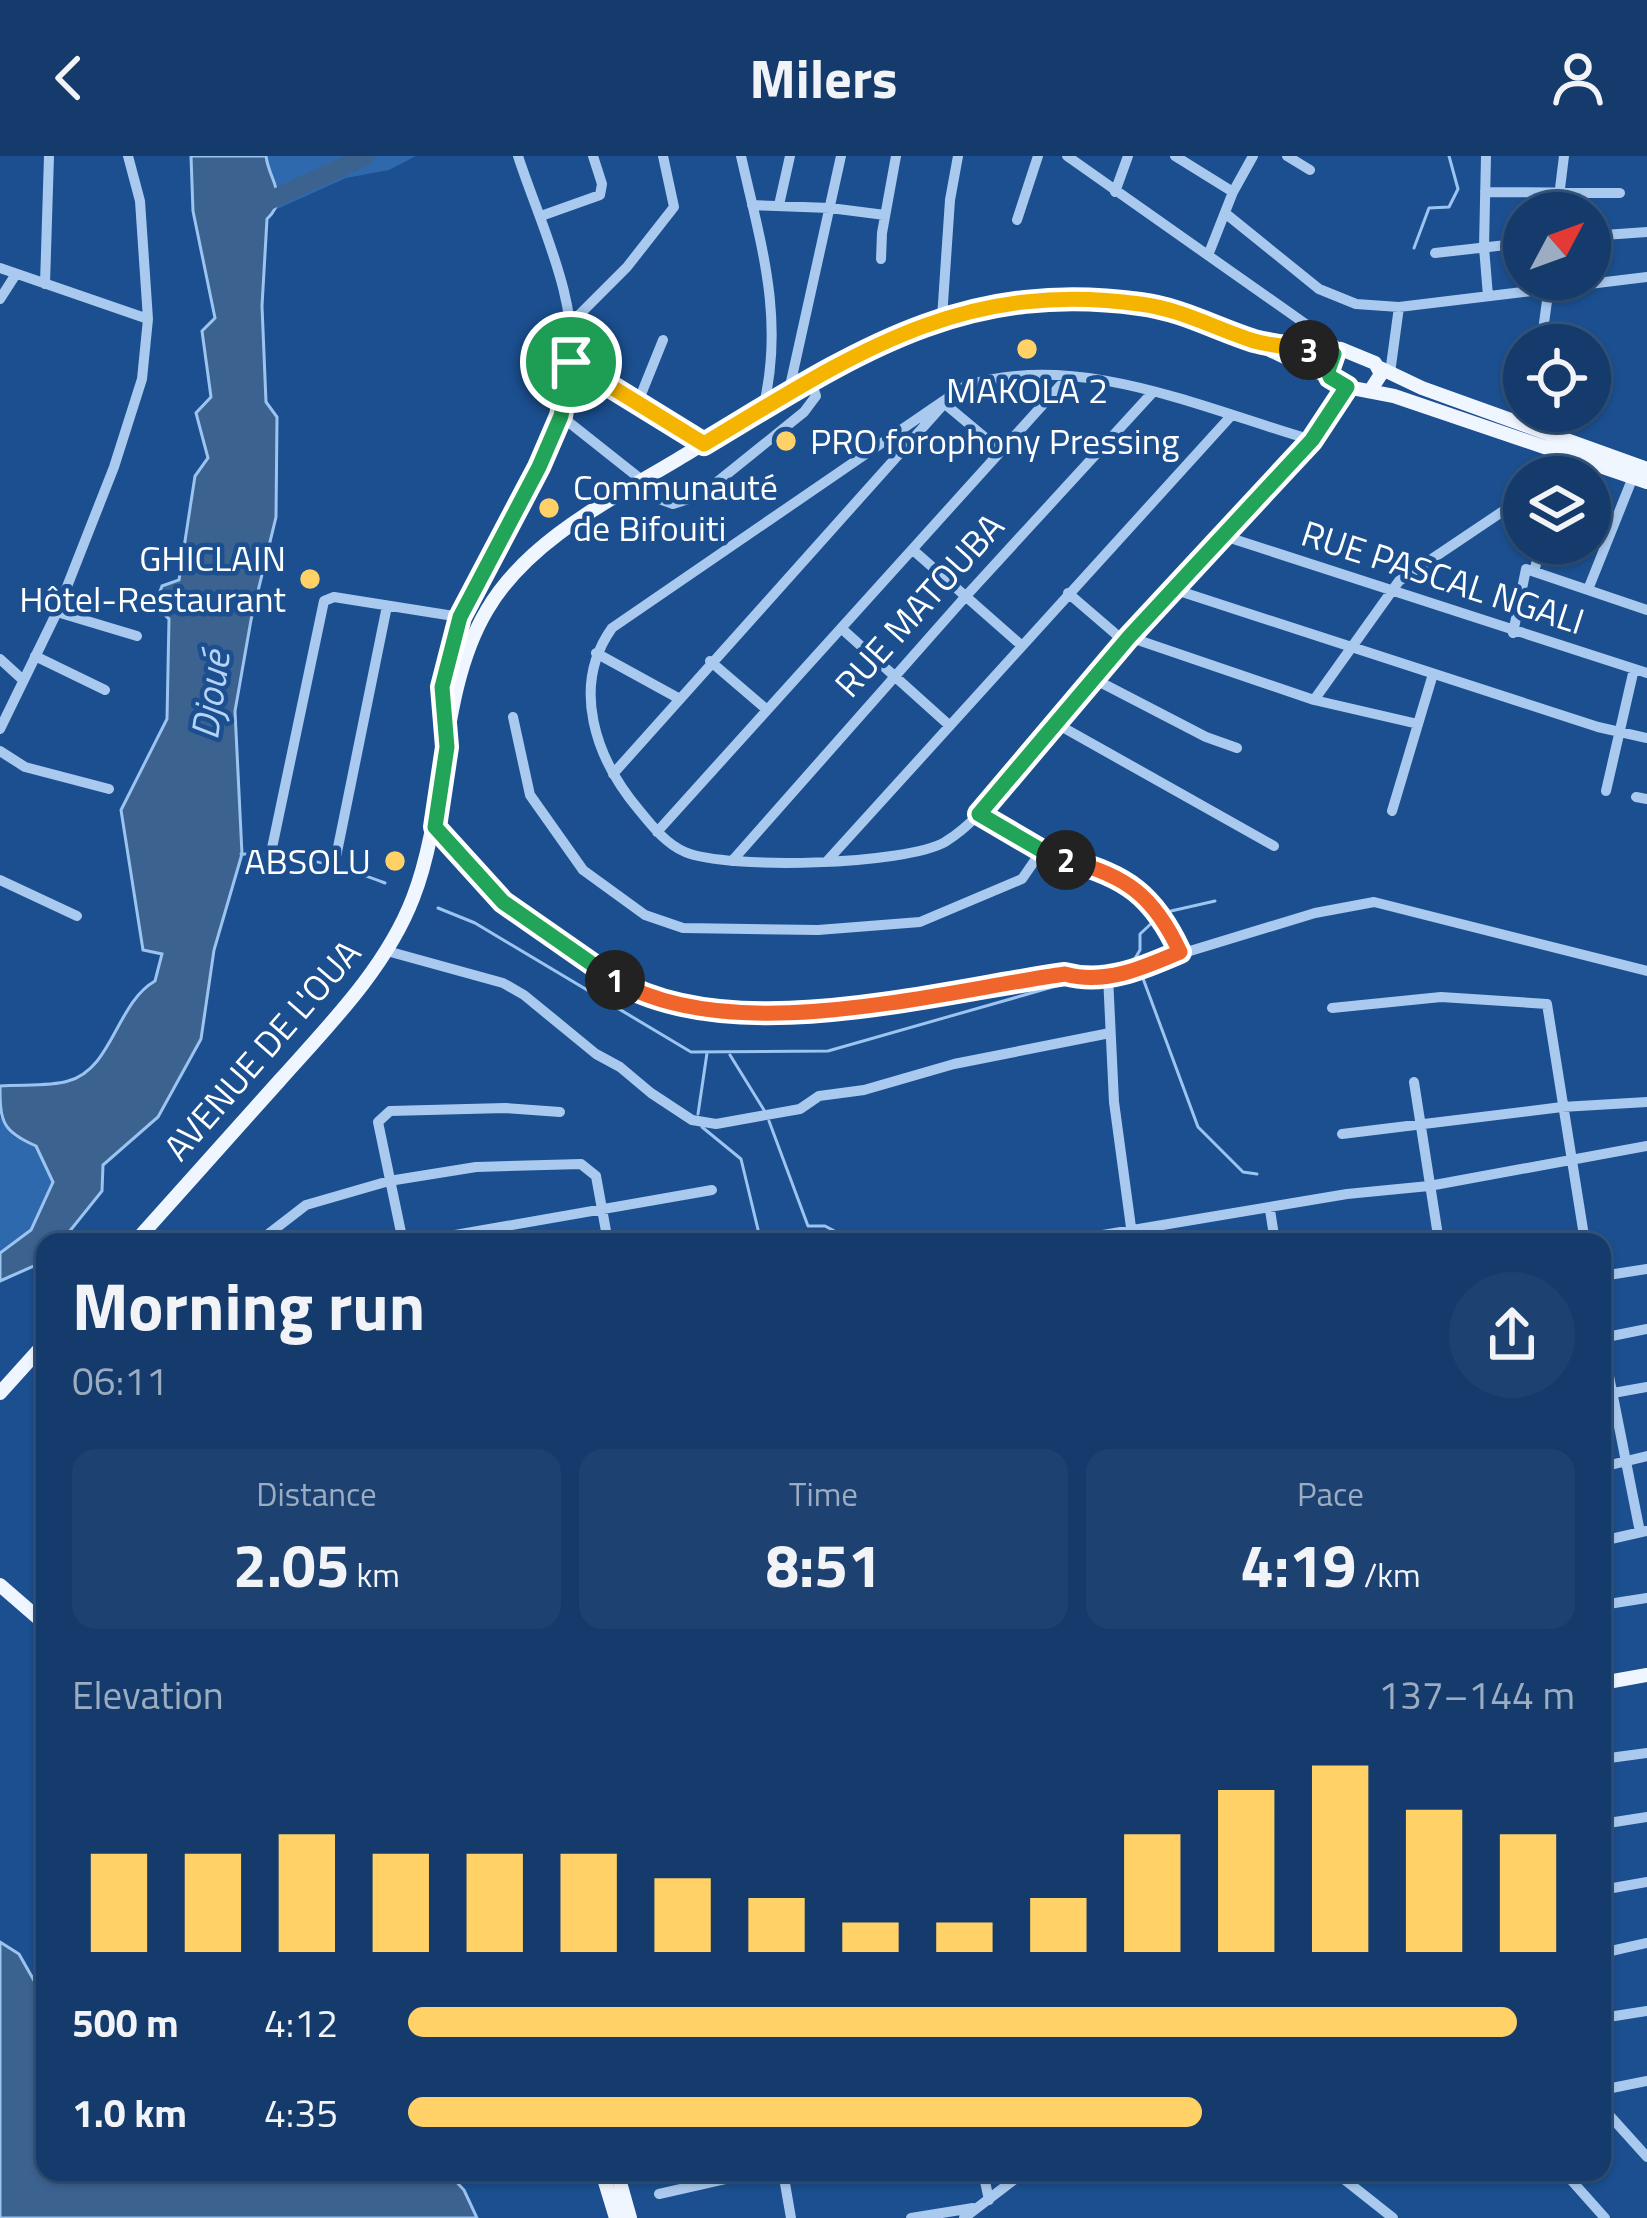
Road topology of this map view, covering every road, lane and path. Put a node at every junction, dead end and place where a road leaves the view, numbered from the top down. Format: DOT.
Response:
graph roads {
  1 [pos="49,156"];
  2 [pos="128,156"];
  3 [pos="518,156"];
  4 [pos="593,156"];
  5 [pos="663,156"];
  6 [pos="741,156"];
  7 [pos="790,156"];
  8 [pos="841,156"];
  9 [pos="896,156"];
  10 [pos="958,156"];
  11 [pos="1038,156"];
  12 [pos="1067,156"];
  13 [pos="1128,156"];
  14 [pos="1175,156"];
  15 [pos="1253,156"];
  16 [pos="1287,156"];
  17 [pos="1486,156"];
  18 [pos="1564,156"];
  19 [pos="1310,170"];
  20 [pos="1114,192"];
  21 [pos="1233,192"];
  22 [pos="1485,192"];
  23 [pos="1503,192"];
  24 [pos="1559,192"];
  25 [pos="1611,194"];
  26 [pos="1621,194"];
  27 [pos="779,205"];
  28 [pos="752,206"];
  29 [pos="830,208"];
  30 [pos="1225,213"];
  31 [pos="885,215"];
  32 [pos="541,216"];
  33 [pos="1017,220"];
  34 [pos="1647,232"];
  35 [pos="1611,235"];
  36 [pos="1503,245"];
  37 [pos="1484,247"];
  38 [pos="1210,253"];
  39 [pos="1435,254"];
  40 [pos="881,259"];
  41 [pos="0,268"];
  42 [pos="16,274"];
  43 [pos="1647,277"];
  44 [pos="1611,280"];
  45 [pos="45,284"];
  46 [pos="1503,293"];
  47 [pos="1488,296"];
  48 [pos="0,299"];
  49 [pos="1399,307"];
  50 [pos="942,318"];
  51 [pos="148,319"];
  52 [pos="568,326"];
  53 [pos="663,340"];
  54 [pos="1254,340"];
  55 [pos="1337,351"];
  56 [pos="571,362"];
  57 [pos="1385,370"];
  58 [pos="1330,377"];
  59 [pos="1067,378"];
  60 [pos="811,381"];
  61 [pos="965,386"];
  62 [pos="1347,387"];
  63 [pos="1370,391"];
  64 [pos="1153,392"];
  65 [pos="788,395"];
  66 [pos="638,402"];
  67 [pos="945,404"];
  68 [pos="763,409"];
  69 [pos="1503,410"];
  70 [pos="561,416"];
  71 [pos="1231,416"];
  72 [pos="1556,432"];
  73 [pos="1312,440"];
  74 [pos="704,444"];
  75 [pos="1000,450"];
  76 [pos="1563,456"];
  77 [pos="1611,469"];
  78 [pos="1642,476"];
  79 [pos="644,481"];
  80 [pos="1503,511"];
  81 [pos="1222,535"];
  82 [pos="913,550"];
  83 [pos="1536,564"];
  84 [pos="1534,571"];
  85 [pos="1589,587"];
  86 [pos="1173,589"];
  87 [pos="1391,592"];
  88 [pos="1068,593"];
  89 [pos="966,596"];
  90 [pos="387,605"];
  91 [pos="1647,610"];
  92 [pos="58,612"];
  93 [pos="460,617"];
  94 [pos="841,628"];
  95 [pos="1513,633"];
  96 [pos="136,636"];
  97 [pos="1127,640"];
  98 [pos="1021,645"];
  99 [pos="1353,647"];
  100 [pos="596,652"];
  101 [pos="35,656"];
  102 [pos="0,659"];
  103 [pos="710,662"];
  104 [pos="1640,671"];
  105 [pos="1433,674"];
  106 [pos="894,676"];
  107 [pos="23,680"];
  108 [pos="1096,680"];
  109 [pos="105,691"];
  110 [pos="678,698"];
  111 [pos="1314,700"];
  112 [pos="766,709"];
  113 [pos="512,717"];
  114 [pos="1057,724"];
  115 [pos="1418,724"];
  116 [pos="950,726"];
  117 [pos="0,729"];
  118 [pos="1619,732"];
  119 [pos="1647,738"];
  120 [pos="447,747"];
  121 [pos="1237,748"];
  122 [pos="0,751"];
  123 [pos="613,774"];
  124 [pos="109,789"];
  125 [pos="1606,791"];
  126 [pos="1392,811"];
  127 [pos="979,814"];
  128 [pos="435,827"];
  129 [pos="657,832"];
  130 [pos="1274,846"];
  131 [pos="272,848"];
  132 [pos="1042,850"];
  133 [pos="336,857"];
  134 [pos="828,860"];
  135 [pos="732,861"];
  136 [pos="0,880"];
  137 [pos="77,916"];
  138 [pos="387,951"];
  139 [pos="1180,952"];
  140 [pos="1647,971"];
  141 [pos="1108,976"];
  142 [pos="1332,1008"];
  143 [pos="1110,1033"];
  144 [pos="1414,1082"];
  145 [pos="1647,1102"];
  146 [pos="1562,1107"];
  147 [pos="560,1112"];
  148 [pos="1420,1125"];
  149 [pos="1342,1134"];
  150 [pos="1647,1146"];
  151 [pos="1570,1158"];
  152 [pos="389,1180"];
  153 [pos="1429,1186"];
  154 [pos="712,1190"];
  155 [pos="602,1209"];
  156 [pos="1270,1210"];
  157 [pos="143,1233"];
  158 [pos="270,1233"];
  159 [pos="401,1233"];
  160 [pos="467,1233"];
  161 [pos="606,1233"];
  162 [pos="1132,1233"];
  163 [pos="1148,1233"];
  164 [pos="1274,1233"];
  165 [pos="1437,1233"];
  166 [pos="1583,1233"];
  167 [pos="1647,1269"];
  168 [pos="1611,1275"];
  169 [pos="1647,1330"];
  170 [pos="1611,1337"];
  171 [pos="36,1353"];
  172 [pos="1647,1387"];
  173 [pos="0,1393"];
  174 [pos="1611,1393"];
  175 [pos="1611,1410"];
  176 [pos="1647,1456"];
  177 [pos="1624,1462"];
  178 [pos="1611,1465"];
  179 [pos="1644,1532"];
  180 [pos="1611,1538"];
  181 [pos="0,1586"];
  182 [pos="1647,1598"];
  183 [pos="1611,1604"];
  184 [pos="36,1616"];
  185 [pos="1647,1675"];
  186 [pos="1611,1681"];
  187 [pos="1647,1753"];
  188 [pos="1611,1758"];
  189 [pos="1647,1817"];
  190 [pos="1611,1823"];
  191 [pos="1647,1882"];
  192 [pos="1611,1888"];
  193 [pos="1647,1943"];
  194 [pos="1611,1951"];
  195 [pos="1647,2011"];
  196 [pos="1611,2017"];
  197 [pos="1647,2081"];
  198 [pos="1611,2088"];
  199 [pos="1611,2115"];
  200 [pos="1643,2145"];
  201 [pos="1647,2156"];
  202 [pos="605,2181"];
  203 [pos="620,2181"];
  204 [pos="716,2181"];
  205 [pos="784,2181"];
  206 [pos="983,2181"];
  207 [pos="1012,2181"];
  208 [pos="1346,2181"];
  209 [pos="1572,2181"];
  210 [pos="658,2194"];
  211 [pos="984,2203"];
  212 [pos="616,2218"];
  213 [pos="630,2218"];
  214 [pos="790,2218"];
  215 [pos="911,2218"];
  216 [pos="964,2218"];
  217 [pos="1393,2218"];
  218 [pos="1605,2218"];
  1 -- 45 [label="street"];
  2 -- 51 [label="street"];
  3 -- 32 [label="street"];
  4 -- 32 [label="street"];
  5 -- 52 [label="street"];
  6 -- 28 [label="street"];
  7 -- 27 [label="street"];
  8 -- 29 [label="street"];
  9 -- 31 [label="street"];
  10 -- 50 [label="street"];
  11 -- 33 [label="street"];
  12 -- 20 [label="street"];
  13 -- 20 [label="street"];
  14 -- 21 [label="street"];
  15 -- 21 [label="street"];
  16 -- 19 [label="street"];
  17 -- 22 [label="street"];
  18 -- 24 [label="street"];
  20 -- 38 [label="street"];
  21 -- 30 [label="street"];
  22 -- 23 [label="street"];
  22 -- 37 [label="street"];
  25 -- 26 [label="street"];
  27 -- 28 [label="street"];
  27 -- 29 [label="street"];
  28 -- 68 [label="street"];
  29 -- 31 [label="street"];
  29 -- 65 [label="street"];
  30 -- 38 [label="street"];
  30 -- 49 [label="street"];
  31 -- 40 [label="street"];
  32 -- 52 [label="street"];
  34 -- 35 [label="street"];
  36 -- 37 [label="street"];
  37 -- 39 [label="street"];
  37 -- 47 [label="street"];
  38 -- 55 [label="street"];
  41 -- 42 [label="street"];
  42 -- 45 [label="street"];
  42 -- 48 [label="street"];
  43 -- 44 [label="street"];
  45 -- 51 [label="street"];
  46 -- 47 [label="street"];
  47 -- 49 [label="street"];
  49 -- 57 [label="street"];
  50 -- 54 [label="main road, AVENUE DE L'OUA"];
  50 -- 60 [label="main road, AVENUE DE L'OUA"];
  51 -- 92 [label="street"];
  52 -- 56 [label="street"];
  53 -- 66 [label="street"];
  54 -- 55 [label="main road, AVENUE DE L'OUA"];
  54 -- 58 [label="main road, AVENUE DE L'OUA"];
  55 -- 57 [label="main road, AVENUE DE L'OUA"];
  55 -- 58 [label="main road"];
  56 -- 66 [label="street"];
  56 -- 70 [label="street"];
  57 -- 63 [label="main road"];
  57 -- 69 [label="main road"];
  58 -- 62 [label="main road, AVENUE DE L'OUA"];
  59 -- 61 [label="street"];
  59 -- 64 [label="street"];
  59 -- 75 [label="street"];
  60 -- 65 [label="main road, AVENUE DE L'OUA"];
  60 -- 79 [label="street"];
  61 -- 67 [label="street"];
  61 -- 100 [label="street"];
  62 -- 63 [label="main road"];
  62 -- 73 [label="street"];
  63 -- 76 [label="main road"];
  64 -- 71 [label="street"];
  64 -- 89 [label="street, RUE MATOUBA"];
  65 -- 68 [label="main road, AVENUE DE L'OUA"];
  66 -- 74 [label="street"];
  67 -- 75 [label="street"];
  67 -- 103 [label="street"];
  68 -- 74 [label="main road, AVENUE DE L'OUA"];
  70 -- 79 [label="street"];
  70 -- 93 [label="street"];
  71 -- 73 [label="street"];
  71 -- 88 [label="street"];
  72 -- 78 [label="main road"];
  73 -- 81 [label="street"];
  74 -- 79 [label="main road, AVENUE DE L'OUA"];
  75 -- 82 [label="street"];
  77 -- 78 [label="main road"];
  78 -- 85 [label="street"];
  79 -- 120 [label="main road, AVENUE DE L'OUA"];
  80 -- 87 [label="street"];
  81 -- 86 [label="street"];
  81 -- 87 [label="street, RUE PASCAL NGALI"];
  82 -- 89 [label="street"];
  82 -- 94 [label="street"];
  83 -- 84 [label="street"];
  84 -- 85 [label="street"];
  84 -- 95 [label="street"];
  85 -- 91 [label="street"];
  86 -- 97 [label="street"];
  86 -- 99 [label="street"];
  87 -- 95 [label="street, RUE PASCAL NGALI"];
  87 -- 99 [label="street"];
  88 -- 97 [label="street"];
  88 -- 98 [label="street"];
  89 -- 98 [label="street"];
  89 -- 106 [label="street, RUE MATOUBA"];
  90 -- 93 [label="street"];
  90 -- 131 [label="street"];
  90 -- 133 [label="street"];
  92 -- 96 [label="street"];
  92 -- 101 [label="street"];
  93 -- 120 [label="street"];
  94 -- 106 [label="street"];
  94 -- 112 [label="street"];
  95 -- 104 [label="street, RUE PASCAL NGALI"];
  97 -- 108 [label="street"];
  97 -- 111 [label="street"];
  98 -- 116 [label="street"];
  99 -- 105 [label="street"];
  99 -- 111 [label="street"];
  100 -- 110 [label="street"];
  100 -- 123 [label="street"];
  101 -- 107 [label="street"];
  101 -- 109 [label="street"];
  102 -- 107 [label="street"];
  103 -- 110 [label="street"];
  103 -- 112 [label="street"];
  104 -- 118 [label="street"];
  105 -- 115 [label="street"];
  105 -- 118 [label="street"];
  106 -- 116 [label="street"];
  106 -- 135 [label="street, RUE MATOUBA"];
  107 -- 117 [label="street"];
  108 -- 114 [label="street"];
  108 -- 121 [label="street"];
  110 -- 123 [label="street"];
  111 -- 115 [label="street"];
  112 -- 129 [label="street"];
  113 -- 132 [label="street"];
  114 -- 127 [label="street"];
  114 -- 130 [label="street"];
  115 -- 126 [label="street"];
  116 -- 134 [label="street"];
  118 -- 119 [label="street"];
  118 -- 125 [label="street"];
  120 -- 128 [label="main road, AVENUE DE L'OUA"];
  122 -- 124 [label="street"];
  123 -- 129 [label="street"];
  127 -- 132 [label="street"];
  127 -- 134 [label="street"];
  128 -- 138 [label="main road, AVENUE DE L'OUA"];
  128 -- 141 [label="street"];
  129 -- 135 [label="street"];
  132 -- 139 [label="street"];
  134 -- 135 [label="street"];
  136 -- 137 [label="street"];
  138 -- 143 [label="street"];
  138 -- 157 [label="main road, AVENUE DE L'OUA"];
  139 -- 140 [label="street"];
  139 -- 141 [label="street"];
  141 -- 143 [label="street"];
  142 -- 146 [label="street"];
  143 -- 162 [label="street"];
  144 -- 148 [label="street"];
  145 -- 146 [label="street"];
  146 -- 148 [label="street"];
  146 -- 151 [label="street"];
  147 -- 152 [label="street"];
  148 -- 149 [label="street"];
  148 -- 153 [label="street"];
  150 -- 151 [label="street"];
  151 -- 153 [label="street"];
  151 -- 166 [label="street"];
  152 -- 155 [label="street"];
  152 -- 158 [label="street"];
  152 -- 159 [label="street"];
  153 -- 156 [label="street"];
  153 -- 165 [label="street"];
  154 -- 155 [label="street"];
  155 -- 160 [label="street"];
  155 -- 161 [label="street"];
  156 -- 163 [label="street"];
  156 -- 164 [label="street"];
  167 -- 168 [label="street"];
  169 -- 170 [label="street"];
  171 -- 173 [label="main road"];
  172 -- 174 [label="street"];
  175 -- 177 [label="street"];
  176 -- 177 [label="street"];
  177 -- 178 [label="street"];
  177 -- 179 [label="street"];
  179 -- 180 [label="street"];
  181 -- 184 [label="main road"];
  182 -- 183 [label="street"];
  185 -- 186 [label="main road"];
  187 -- 188 [label="street"];
  189 -- 190 [label="street"];
  191 -- 192 [label="street"];
  193 -- 194 [label="street"];
  195 -- 196 [label="street"];
  197 -- 198 [label="street"];
  199 -- 200 [label="street"];
  200 -- 201 [label="street"];
  202 -- 212 [label="main road"];
  203 -- 213 [label="main road"];
  204 -- 210 [label="street"];
  205 -- 214 [label="street"];
  206 -- 211 [label="street"];
  207 -- 211 [label="street"];
  208 -- 217 [label="street"];
  209 -- 218 [label="street"];
  211 -- 215 [label="street"];
  211 -- 216 [label="street"];
}
